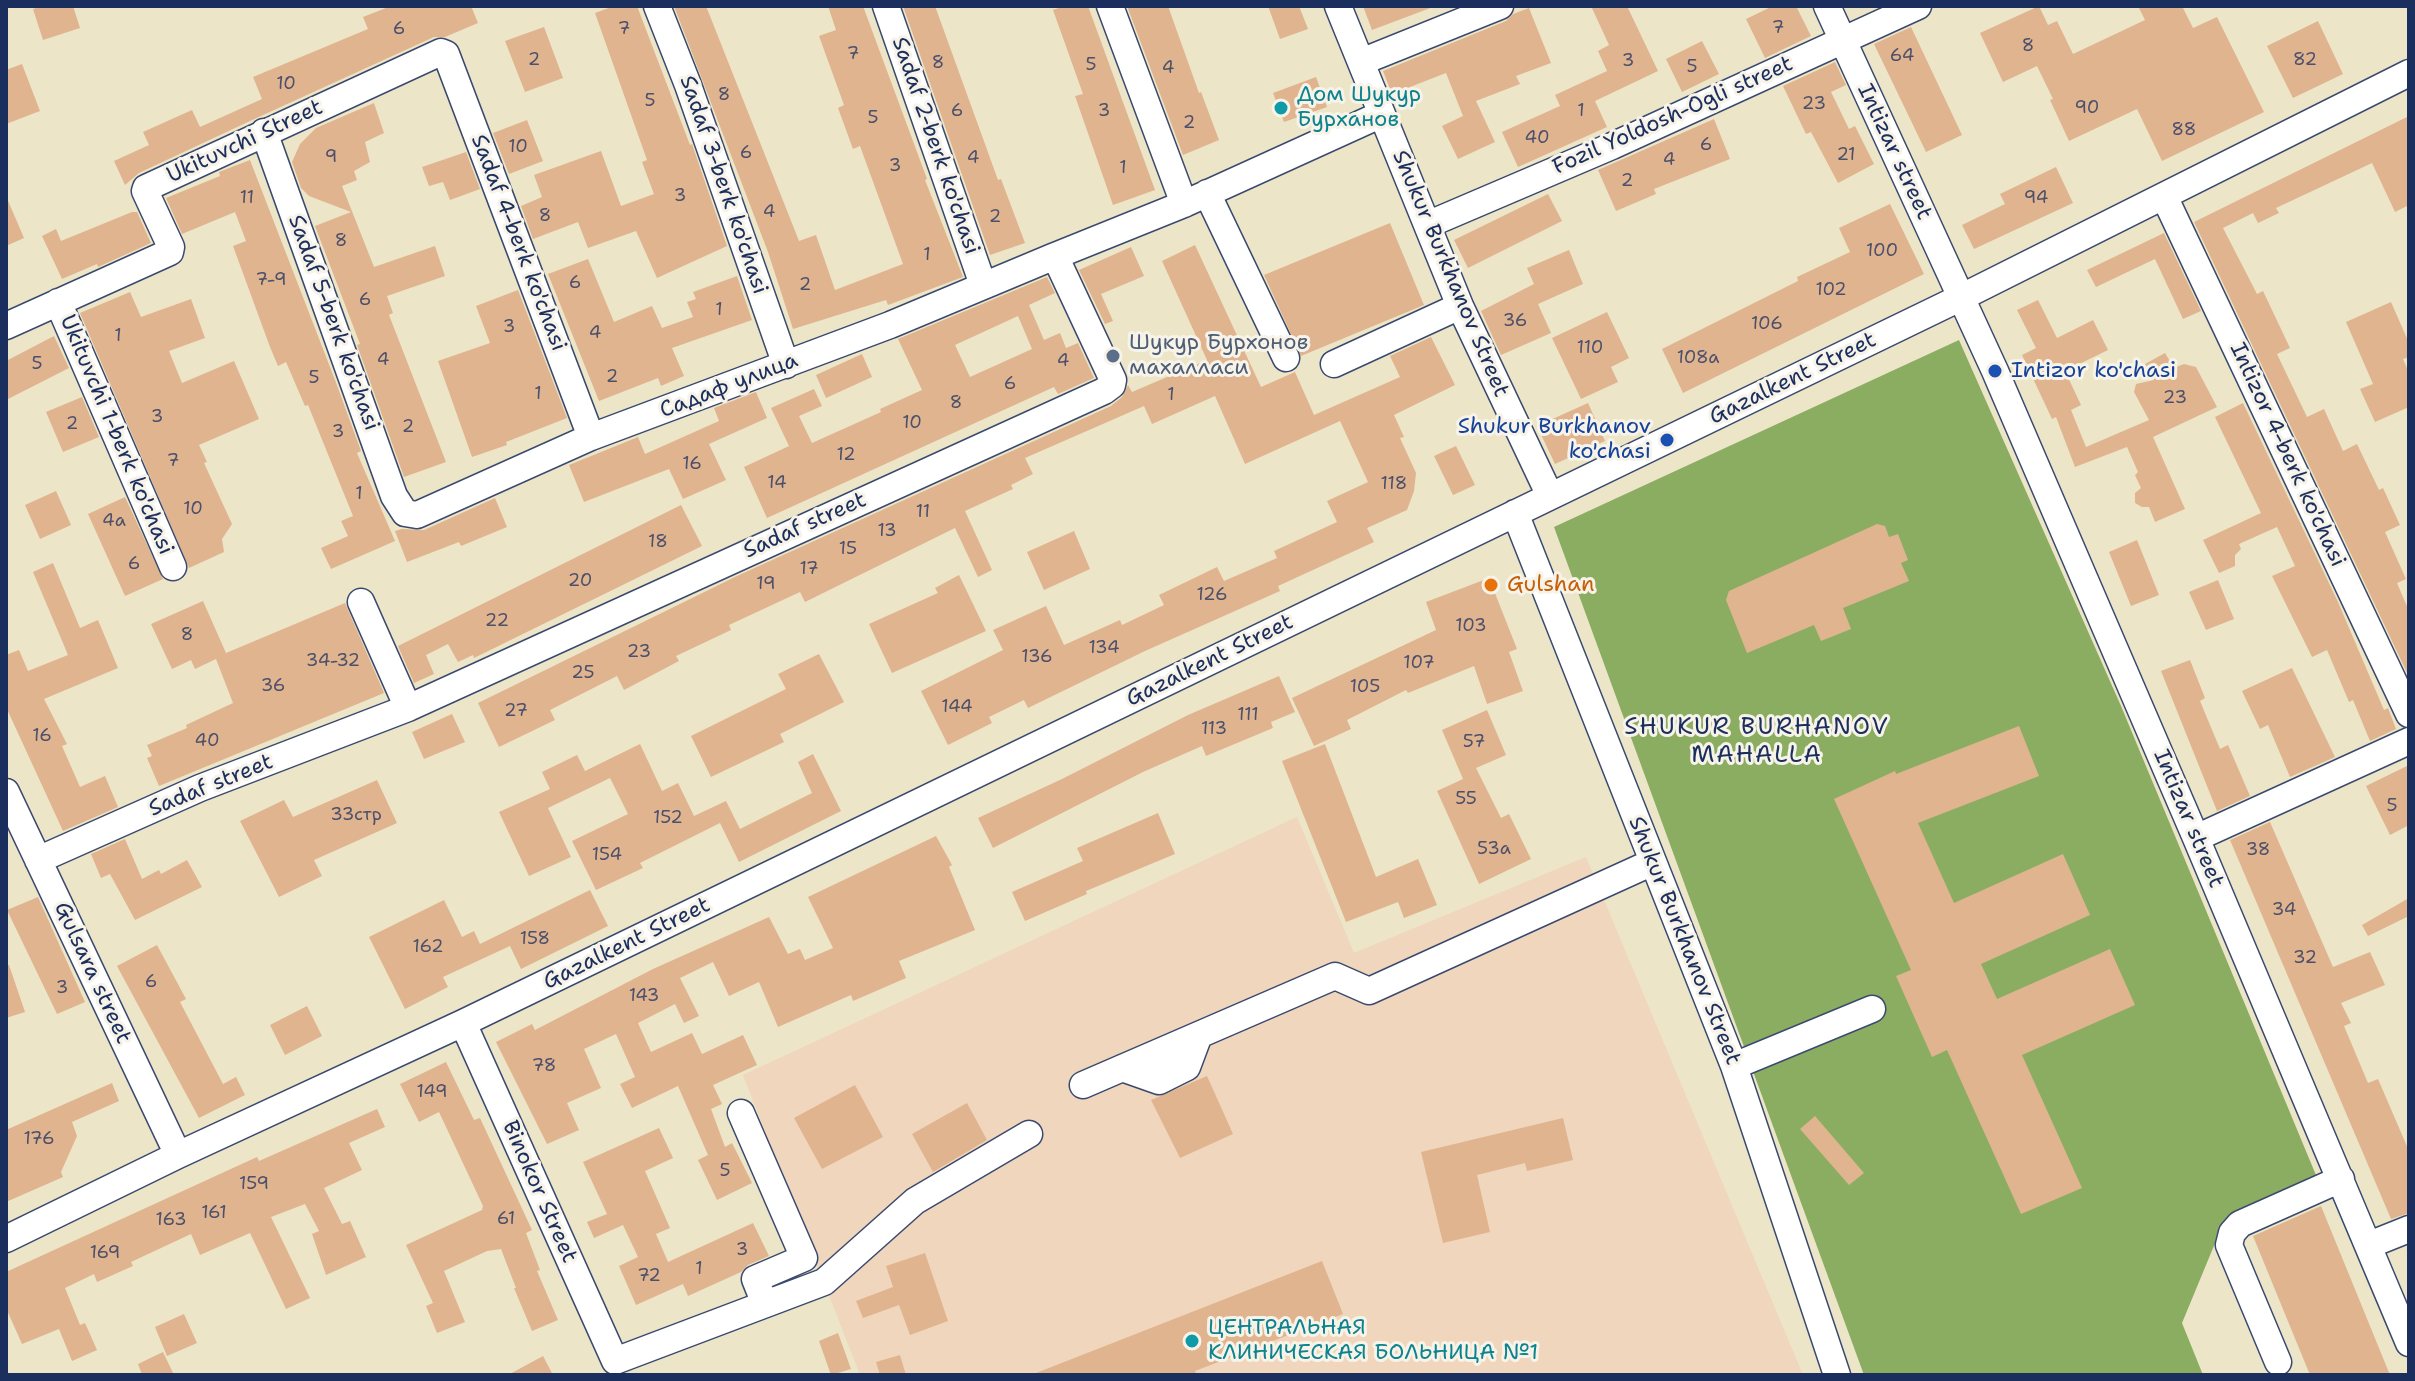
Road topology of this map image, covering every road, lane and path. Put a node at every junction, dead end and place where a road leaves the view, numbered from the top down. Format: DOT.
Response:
graph roads {
  1 [pos="657,6"];
  2 [pos="886,6"];
  3 [pos="1110,6"];
  4 [pos="1338,6"];
  5 [pos="1500,6"];
  6 [pos="1827,6"];
  7 [pos="1918,6"];
  8 [pos="1842,39"];
  9 [pos="441,52"];
  10 [pos="1361,62"];
  11 [pos="2409,73"];
  12 [pos="1382,114"];
  13 [pos="264,132"];
  14 [pos="2164,196"];
  15 [pos="1195,198"];
  16 [pos="1427,225"];
  17 [pos="1055,256"];
  18 [pos="983,285"];
  19 [pos="1962,297"];
  20 [pos="58,302"];
  21 [pos="1460,306"];
  22 [pos="6,326"];
  23 [pos="1286,358"];
  24 [pos="1334,364"];
  25 [pos="786,365"];
  26 [pos="591,437"];
  27 [pos="1550,496"];
  28 [pos="405,513"];
  29 [pos="1515,513"];
  30 [pos="173,567"];
  31 [pos="361,602"];
  32 [pos="408,708"];
  33 [pos="2409,714"];
  34 [pos="2409,741"];
  35 [pos="6,792"];
  36 [pos="2196,838"];
  37 [pos="38,860"];
  38 [pos="1653,862"];
  39 [pos="1872,1009"];
  40 [pos="463,1023"];
  41 [pos="1734,1066"];
  42 [pos="1083,1085"];
  43 [pos="741,1113"];
  44 [pos="1029,1134"];
  45 [pos="178,1155"];
  46 [pos="2341,1179"];
  47 [pos="2409,1229"];
  48 [pos="6,1239"];
  49 [pos="2369,1245"];
  50 [pos="765,1304"];
  51 [pos="2409,1343"];
  52 [pos="2278,1362"];
  53 [pos="1837,1375"];
  1 -- 25 [label="street, Sadaf 3-berk ko'chasi"];
  2 -- 18 [label="street, Sadaf 2-berk ko'chasi"];
  3 -- 15 [label="street"];
  4 -- 10 [label="street, Shukur Burkhanov Street"];
  5 -- 10 [label="street"];
  6 -- 8 [label="street, Intizar street"];
  7 -- 8 [label="street, Fozil Yoldosh-Ogli street"];
  8 -- 16 [label="street, Fozil Yoldosh-Ogli street"];
  8 -- 19 [label="street, Intizar street"];
  9 -- 13 [label="street, Ukituvchi Street"];
  9 -- 26 [label="street, Sadaf 4-berk ko'chasi"];
  10 -- 12 [label="street, Shukur Burkhanov Street"];
  11 -- 14 [label="street, Gazalkent Street"];
  12 -- 15 [label="street"];
  12 -- 16 [label="street, Shukur Burkhanov Street"];
  13 -- 20 [label="street, Ukituvchi Street"];
  13 -- 28 [label="street, Sadaf 5-berk ko'chasi"];
  14 -- 19 [label="street, Gazalkent Street"];
  14 -- 33 [label="street, Intizor 4-berk ko'chasi"];
  15 -- 17 [label="street"];
  15 -- 23 [label="street"];
  16 -- 21 [label="street, Shukur Burkhanov Street"];
  17 -- 18 [label="street, Садаф улица"];
  17 -- 32 [label="street, Sadaf street"];
  18 -- 25 [label="street, Садаф улица"];
  19 -- 27 [label="street, Gazalkent Street"];
  19 -- 36 [label="street, Intizаr street"];
  20 -- 22 [label="street, Ukituvchi Street"];
  20 -- 30 [label="street, Ukituvchi 1-berk ko'chasi"];
  21 -- 24 [label="street"];
  21 -- 27 [label="street, Shukur Burkhanov Street"];
  25 -- 26 [label="street, Садаф улица"];
  26 -- 28 [label="street, Садаф улица"];
  27 -- 29 [label="street, Gazalkent Street"];
  29 -- 38 [label="street, Shukur Burkhanov Street"];
  29 -- 40 [label="street, Gazalkent Street"];
  31 -- 32 [label="street"];
  32 -- 37 [label="street, Sadaf street"];
  34 -- 36 [label="street"];
  35 -- 37 [label="street, Gulsara street"];
  36 -- 46 [label="street, Intizаr street"];
  37 -- 45 [label="street, Gulsara street"];
  38 -- 41 [label="street, Shukur Burkhanov Street"];
  38 -- 42 [label="street"];
  39 -- 41 [label="street"];
  40 -- 45 [label="street, Gazalkent Street"];
  40 -- 50 [label="street, Binokor Street"];
  41 -- 53 [label="street, Shukur Burkhanov Street"];
  43 -- 50 [label="street"];
  44 -- 50 [label="street"];
  45 -- 48 [label="street, Gazalkent Street"];
  46 -- 49 [label="street, Intizаr street"];
  46 -- 52 [label="street"];
  47 -- 49 [label="street"];
  49 -- 51 [label="street, Intizаr street"];
}
